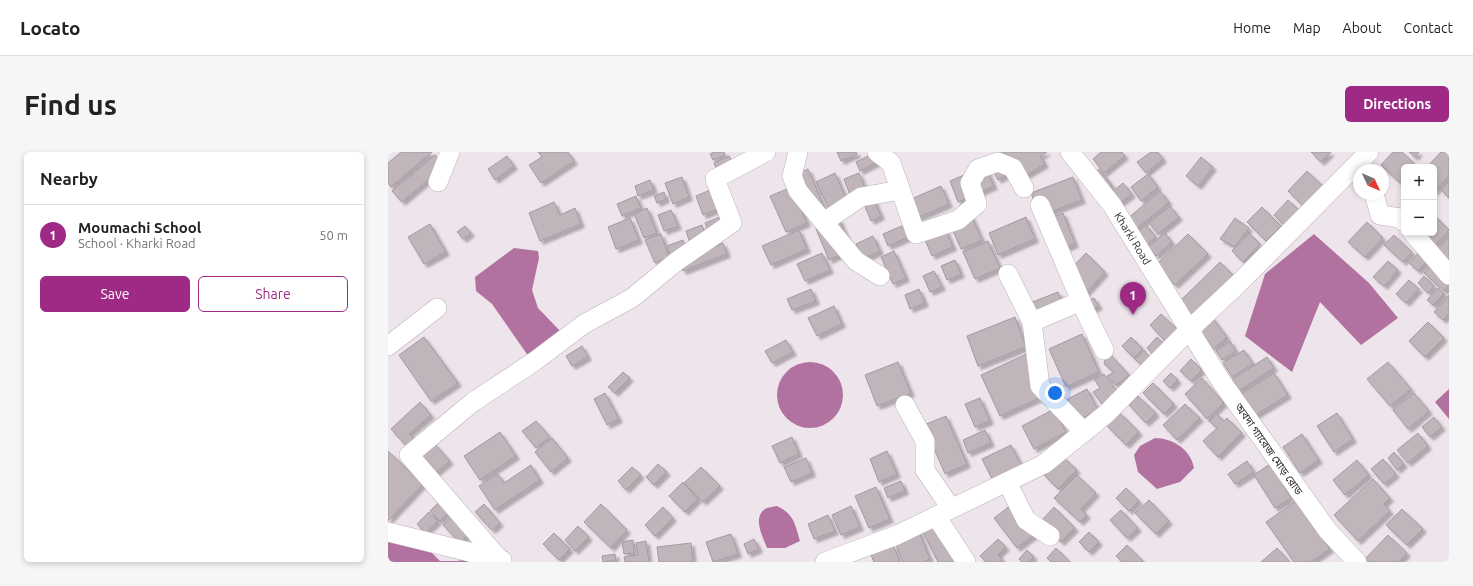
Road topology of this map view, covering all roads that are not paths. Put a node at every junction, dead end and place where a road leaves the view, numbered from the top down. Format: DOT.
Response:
graph roads {
  1 [pos="450,152"];
  2 [pos="766,152"];
  3 [pos="798,152"];
  4 [pos="877,152"];
  5 [pos="1070,152"];
  6 [pos="1370,152"];
  7 [pos="1360,164"];
  8 [pos="1353,172"];
  9 [pos="438,182"];
  10 [pos="1024,188"];
  11 [pos="900,190"];
  12 [pos="1376,200"];
  13 [pos="1040,205"];
  14 [pos="1401,219"];
  15 [pos="824,222"];
  16 [pos="1416,236"];
  17 [pos="1008,274"];
  18 [pos="1449,275"];
  19 [pos="880,276"];
  20 [pos="1081,301"];
  21 [pos="436,308"];
  22 [pos="1032,322"];
  23 [pos="1190,329"];
  24 [pos="388,346"];
  25 [pos="1104,350"];
  26 [pos="905,405"];
  27 [pos="1084,432"];
  28 [pos="1007,482"];
  29 [pos="944,512"];
  30 [pos="388,532"];
  31 [pos="1050,536"];
  32 [pos="865,555"];
  33 [pos="837,560"];
  34 [pos="505,561"];
  35 [pos="966,562"];
  36 [pos="1356,562"];
  1 -- 9 [label="street"];
  2 -- 34 [label="street"];
  3 -- 15 [label="street"];
  4 -- 11 [label="street"];
  5 -- 23 [label="street, Kharki Road"];
  6 -- 7 [label="street"];
  8 -- 23 [label="street"];
  10 -- 11 [label="street"];
  11 -- 15 [label="street"];
  12 -- 14 [label="street"];
  13 -- 20 [label="street"];
  15 -- 19 [label="street"];
  16 -- 18 [label="street"];
  17 -- 22 [label="street"];
  20 -- 22 [label="street"];
  20 -- 25 [label="street"];
  21 -- 24 [label="street"];
  22 -- 27 [label="street"];
  23 -- 27 [label="street"];
  23 -- 36 [label="street, অবদা গ্যারেজ মোড় রোড"];
  26 -- 29 [label="street"];
  27 -- 28 [label="street"];
  28 -- 29 [label="street"];
  28 -- 31 [label="street"];
  29 -- 32 [label="street"];
  29 -- 35 [label="street"];
  30 -- 34 [label="street"];
  32 -- 33 [label="street"];
}
